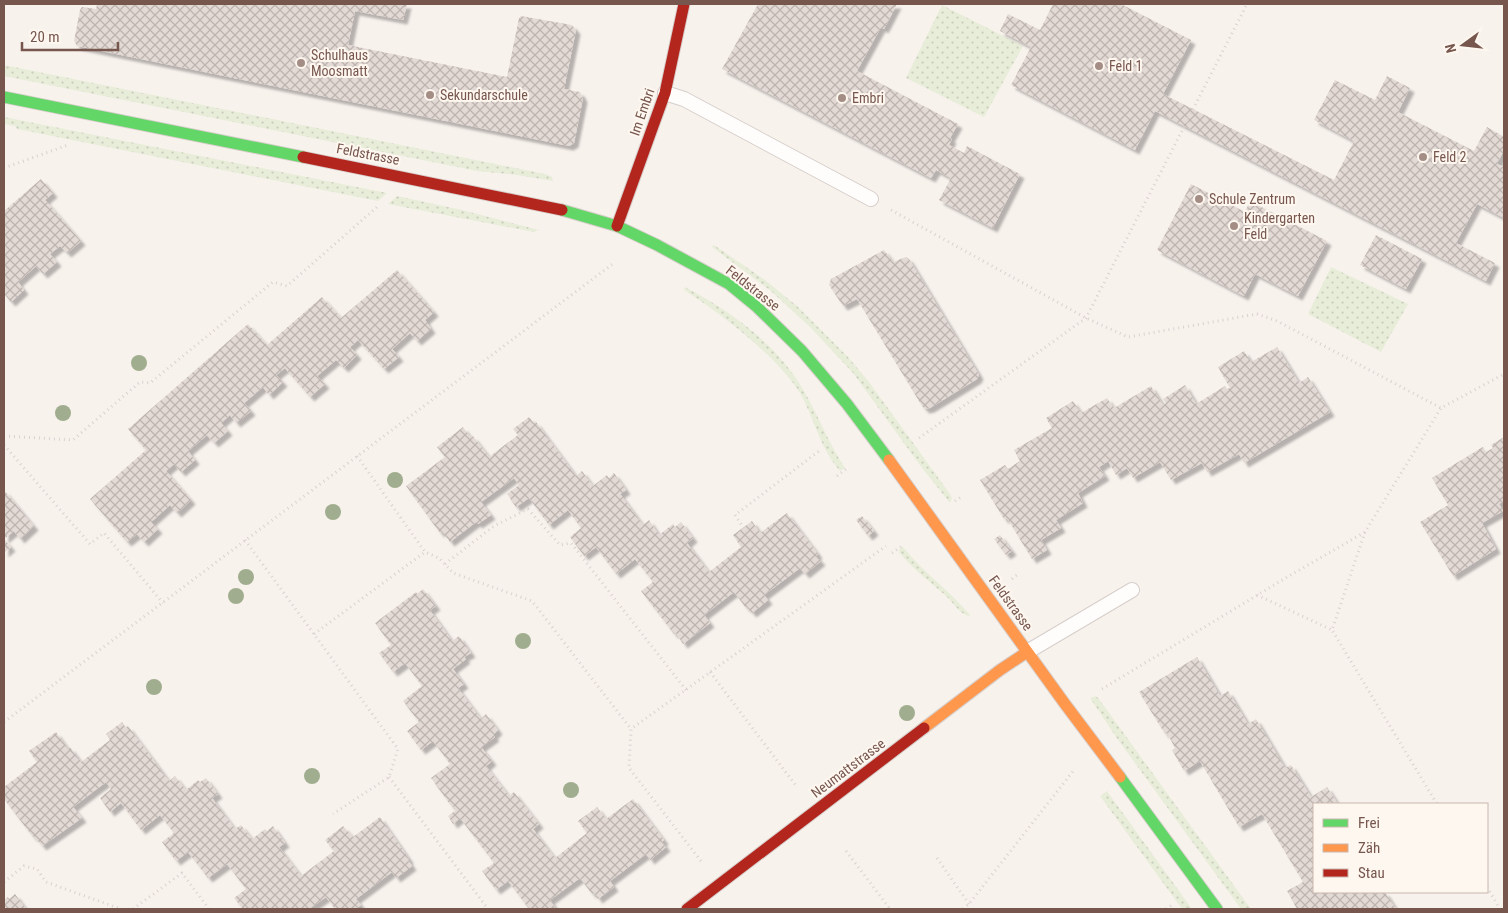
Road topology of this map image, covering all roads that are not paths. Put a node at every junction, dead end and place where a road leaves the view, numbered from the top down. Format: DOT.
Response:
graph roads {
  1 [pos="684,4"];
  2 [pos="665,93"];
  3 [pos="4,97"];
  4 [pos="871,199"];
  5 [pos="617,226"];
  6 [pos="1132,590"];
  7 [pos="1027,652"];
  8 [pos="687,909"];
  9 [pos="1217,909"];
  1 -- 2 [label="main road, Im Embri"];
  2 -- 4 [label="lane"];
  2 -- 5 [label="main road, Im Embri"];
  3 -- 5 [label="main road, Feldstrasse"];
  5 -- 7 [label="main road, Feldstrasse"];
  6 -- 7 [label="lane"];
  7 -- 8 [label="main road, Neumattstrasse"];
  7 -- 9 [label="main road, Feldstrasse"];
}
